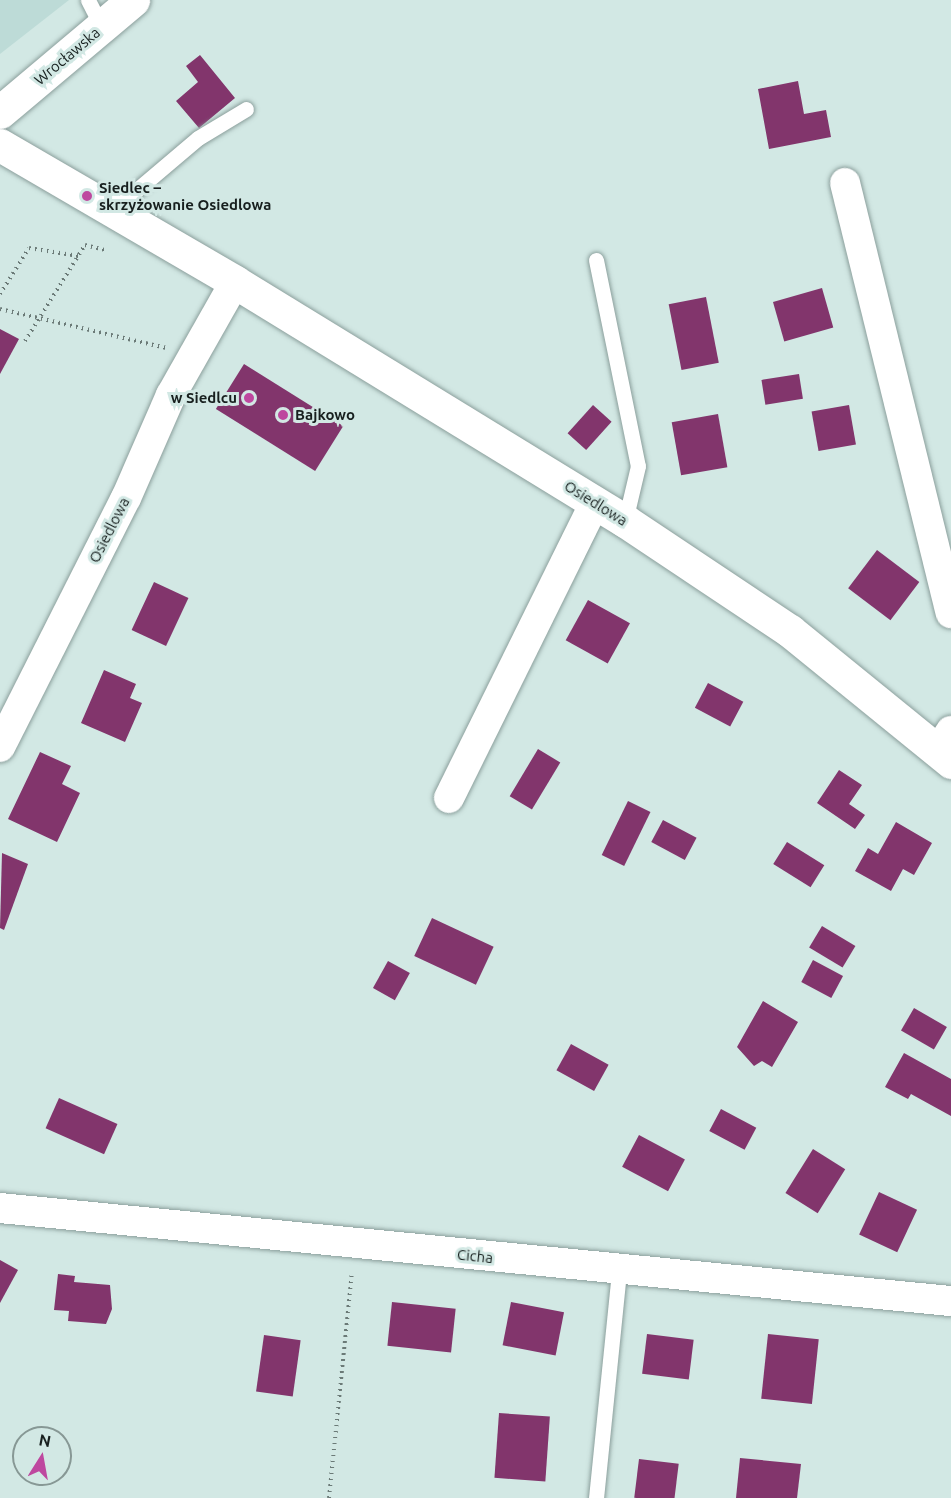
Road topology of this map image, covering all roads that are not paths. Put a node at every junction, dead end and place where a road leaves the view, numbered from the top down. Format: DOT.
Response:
graph roads {
  1 [pos="133,0"];
  2 [pos="95,13"];
  3 [pos="246,109"];
  4 [pos="0,112"];
  5 [pos="0,145"];
  6 [pos="845,183"];
  7 [pos="114,210"];
  8 [pos="596,260"];
  9 [pos="235,282"];
  10 [pos="595,502"];
  11 [pos="625,521"];
  12 [pos="951,612"];
  13 [pos="0,747"];
  14 [pos="947,748"];
  15 [pos="449,798"];
  16 [pos="0,1208"];
  17 [pos="619,1272"];
  18 [pos="951,1301"];
  19 [pos="596,1498"];
  1 -- 2 [label="street, Wrocławska"];
  2 -- 4 [label="street, Wrocławska"];
  3 -- 7 [label="lane"];
  5 -- 7 [label="street, Osiedlowa"];
  6 -- 12 [label="street"];
  7 -- 9 [label="street, Osiedlowa"];
  8 -- 11 [label="lane"];
  9 -- 10 [label="street, Osiedlowa"];
  9 -- 13 [label="street, Osiedlowa"];
  10 -- 11 [label="street, Osiedlowa"];
  10 -- 15 [label="street"];
  11 -- 14 [label="street, Osiedlowa"];
  16 -- 17 [label="street, Cicha"];
  17 -- 18 [label="street, Cicha"];
  17 -- 19 [label="lane"];
}
